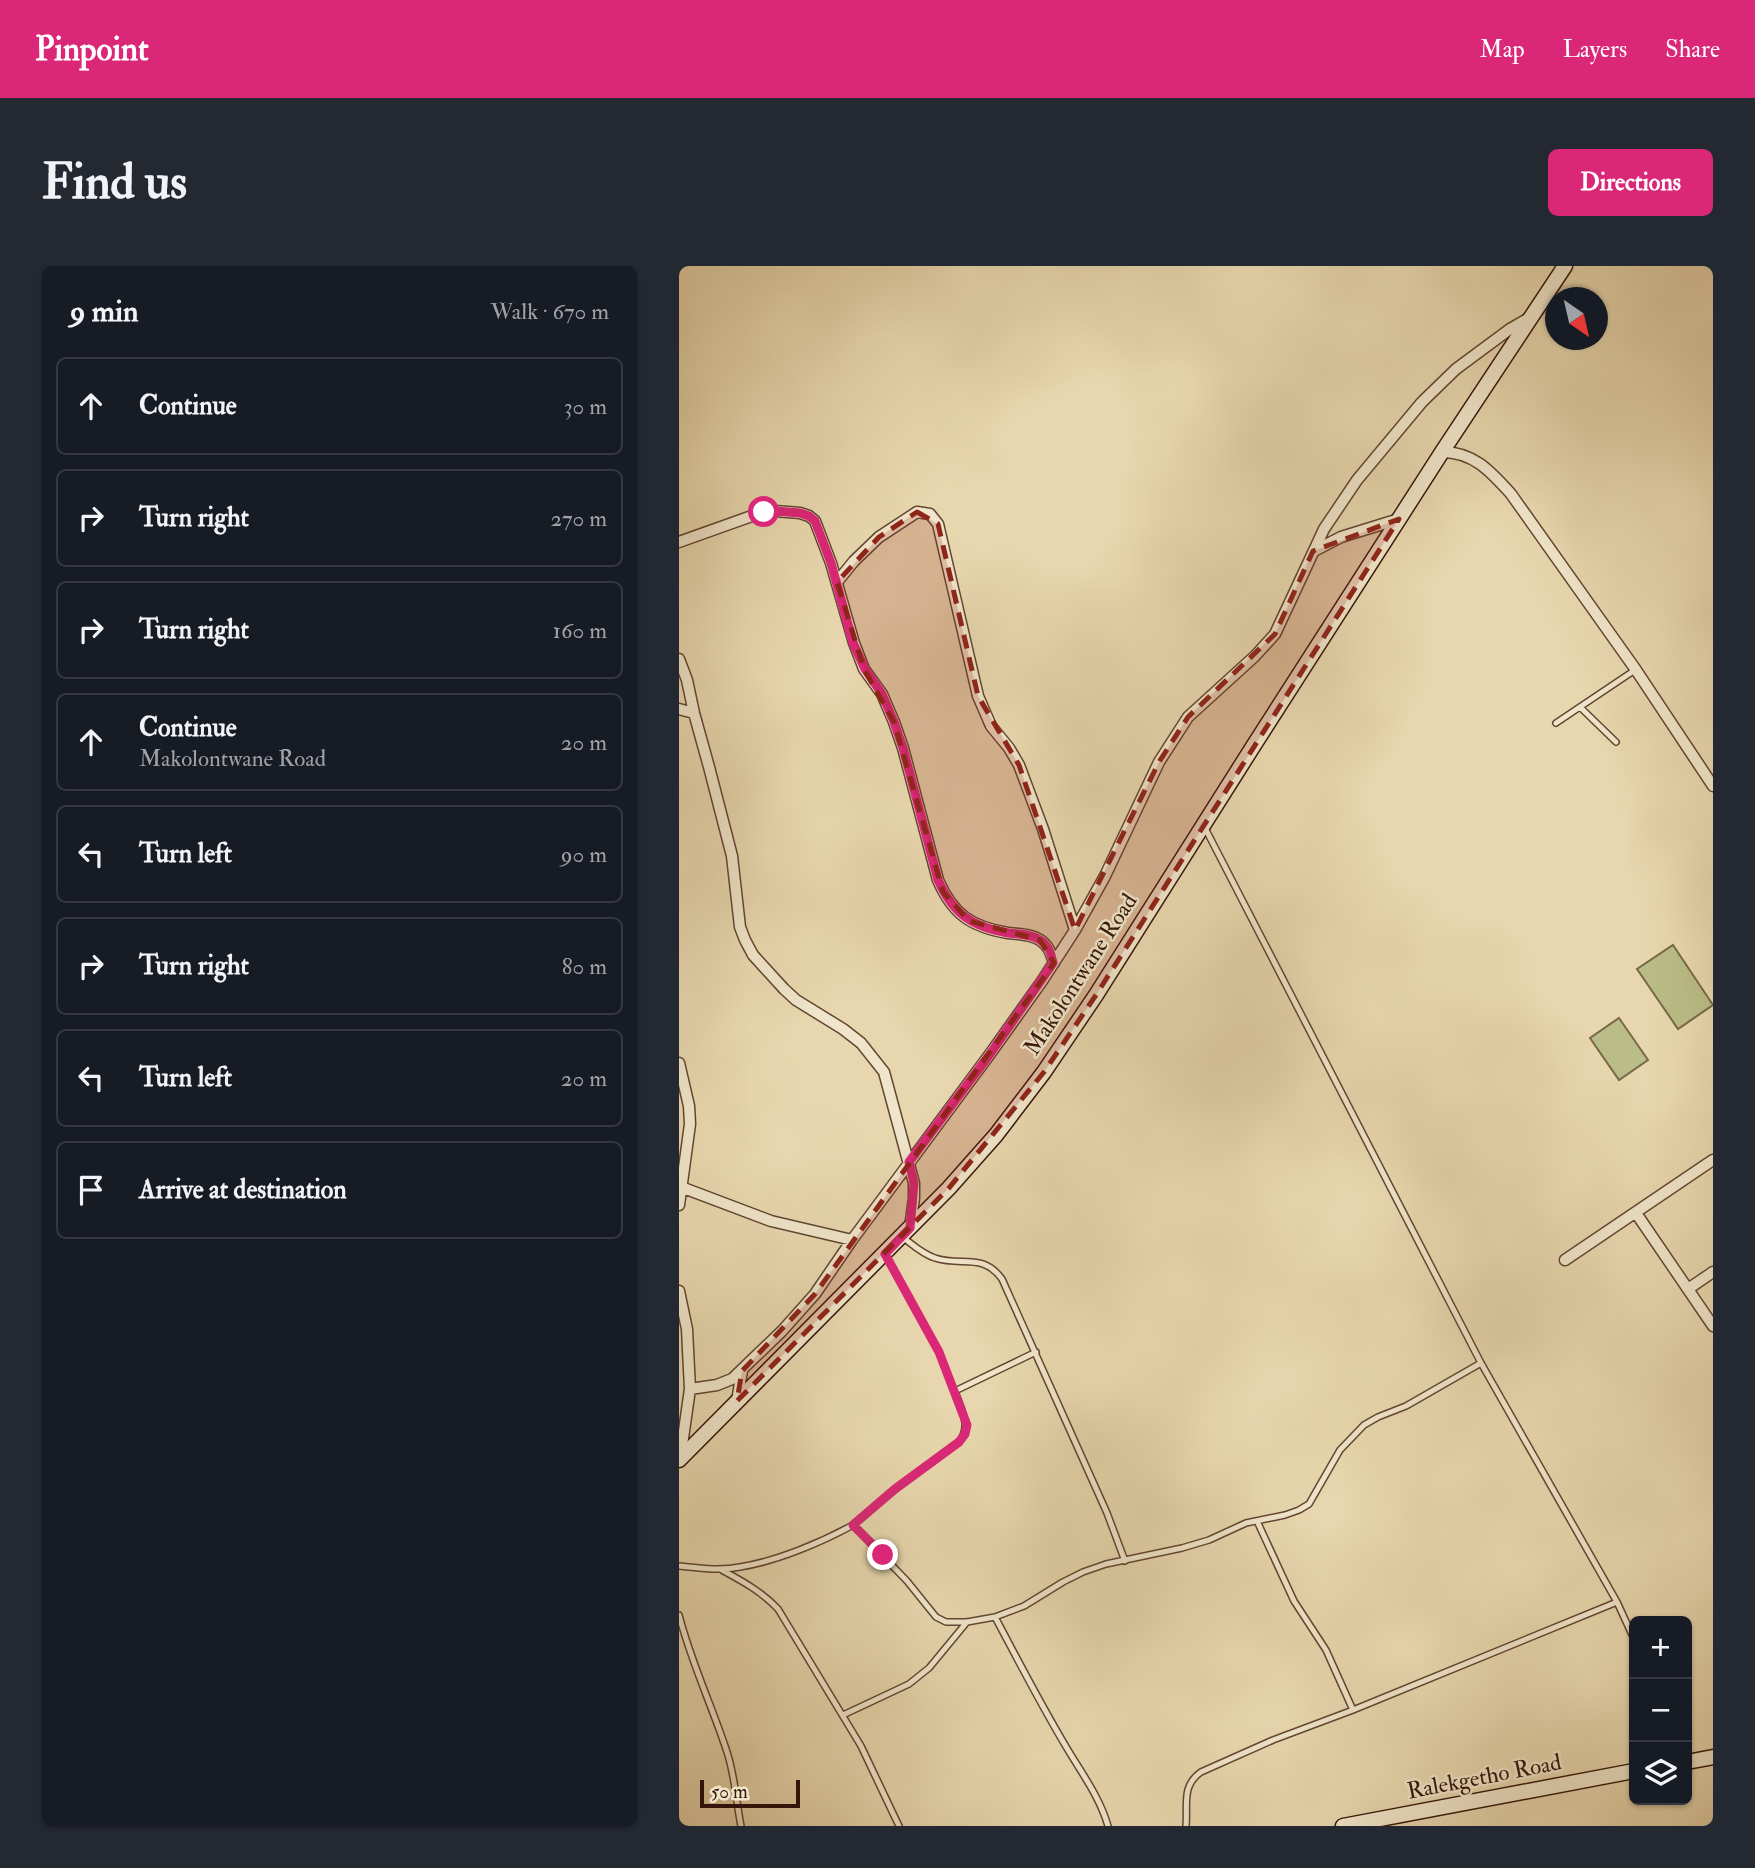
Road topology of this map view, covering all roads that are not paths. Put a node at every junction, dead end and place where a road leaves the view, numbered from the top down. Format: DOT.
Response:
graph roads {
  1 [pos="1565,266"];
  2 [pos="1534,315"];
  3 [pos="1442,452"];
  4 [pos="1399,519"];
  5 [pos="679,542"];
  6 [pos="1313,551"];
  7 [pos="837,582"];
  8 [pos="679,659"];
  9 [pos="1636,670"];
  10 [pos="1581,708"];
  11 [pos="679,709"];
  12 [pos="694,713"];
  13 [pos="1556,723"];
  14 [pos="1616,742"];
  15 [pos="1713,786"];
  16 [pos="1204,825"];
  17 [pos="1075,930"];
  18 [pos="1053,963"];
  19 [pos="679,1063"];
  20 [pos="1713,1160"];
  21 [pos="909,1162"];
  22 [pos="681,1187"];
  23 [pos="679,1205"];
  24 [pos="1636,1213"];
  25 [pos="906,1232"];
  26 [pos="852,1240"];
  27 [pos="1565,1260"];
  28 [pos="1713,1272"];
  29 [pos="1688,1289"];
  30 [pos="679,1291"];
  31 [pos="1713,1326"];
  32 [pos="1036,1352"];
  33 [pos="1481,1363"];
  34 [pos="742,1370"];
  35 [pos="690,1389"];
  36 [pos="737,1401"];
  37 [pos="679,1460"];
  38 [pos="1257,1521"];
  39 [pos="853,1525"];
  40 [pos="1125,1561"];
  41 [pos="679,1566"];
  42 [pos="720,1569"];
  43 [pos="1617,1602"];
  44 [pos="679,1615"];
  45 [pos="995,1617"];
  46 [pos="967,1622"];
  47 [pos="1629,1628"];
  48 [pos="1353,1710"];
  49 [pos="843,1715"];
  50 [pos="1692,1757"];
  51 [pos="1713,1757"];
  52 [pos="1629,1772"];
  53 [pos="741,1826"];
  54 [pos="899,1826"];
  55 [pos="1108,1826"];
  56 [pos="1186,1826"];
  57 [pos="1343,1826"];
  1 -- 2 [label="main road, Makolontwane Road"];
  2 -- 3 [label="main road, Makolontwane Road"];
  2 -- 6 [label="street"];
  3 -- 4 [label="main road, Makolontwane Road"];
  3 -- 9 [label="street"];
  4 -- 6 [label="street"];
  4 -- 16 [label="main road, Makolontwane Road"];
  5 -- 7 [label="street"];
  6 -- 17 [label="street"];
  7 -- 17 [label="street"];
  7 -- 18 [label="street"];
  8 -- 12 [label="street"];
  9 -- 10 [label="lane"];
  9 -- 15 [label="street"];
  10 -- 13 [label="lane"];
  10 -- 14 [label="lane"];
  11 -- 12 [label="street"];
  12 -- 21 [label="street"];
  16 -- 25 [label="main road, Makolontwane Road"];
  16 -- 33 [label="lane"];
  17 -- 18 [label="street"];
  18 -- 21 [label="street"];
  19 -- 22 [label="street"];
  20 -- 24 [label="street"];
  21 -- 25 [label="street"];
  21 -- 26 [label="street"];
  22 -- 23 [label="street"];
  22 -- 26 [label="street"];
  24 -- 27 [label="street"];
  24 -- 29 [label="street"];
  25 -- 32 [label="lane"];
  25 -- 36 [label="main road, Makolontwane Road"];
  26 -- 34 [label="street"];
  28 -- 29 [label="street"];
  29 -- 31 [label="street"];
  30 -- 35 [label="street"];
  32 -- 39 [label="lane"];
  32 -- 40 [label="lane"];
  33 -- 38 [label="lane"];
  33 -- 43 [label="lane"];
  34 -- 35 [label="street"];
  34 -- 36 [label="street"];
  35 -- 37 [label="street"];
  36 -- 37 [label="main road, Makolontwane Road"];
  38 -- 40 [label="lane"];
  38 -- 48 [label="lane"];
  39 -- 42 [label="lane"];
  39 -- 46 [label="lane"];
  40 -- 45 [label="lane"];
  41 -- 42 [label="lane"];
  42 -- 49 [label="lane"];
  43 -- 47 [label="lane"];
  43 -- 48 [label="lane"];
  44 -- 53 [label="lane"];
  45 -- 46 [label="lane"];
  45 -- 55 [label="lane"];
  46 -- 49 [label="lane"];
  48 -- 56 [label="lane"];
  49 -- 54 [label="lane"];
  50 -- 51 [label="main road"];
  52 -- 57 [label="main road, Ralekgetho Road"];
}
